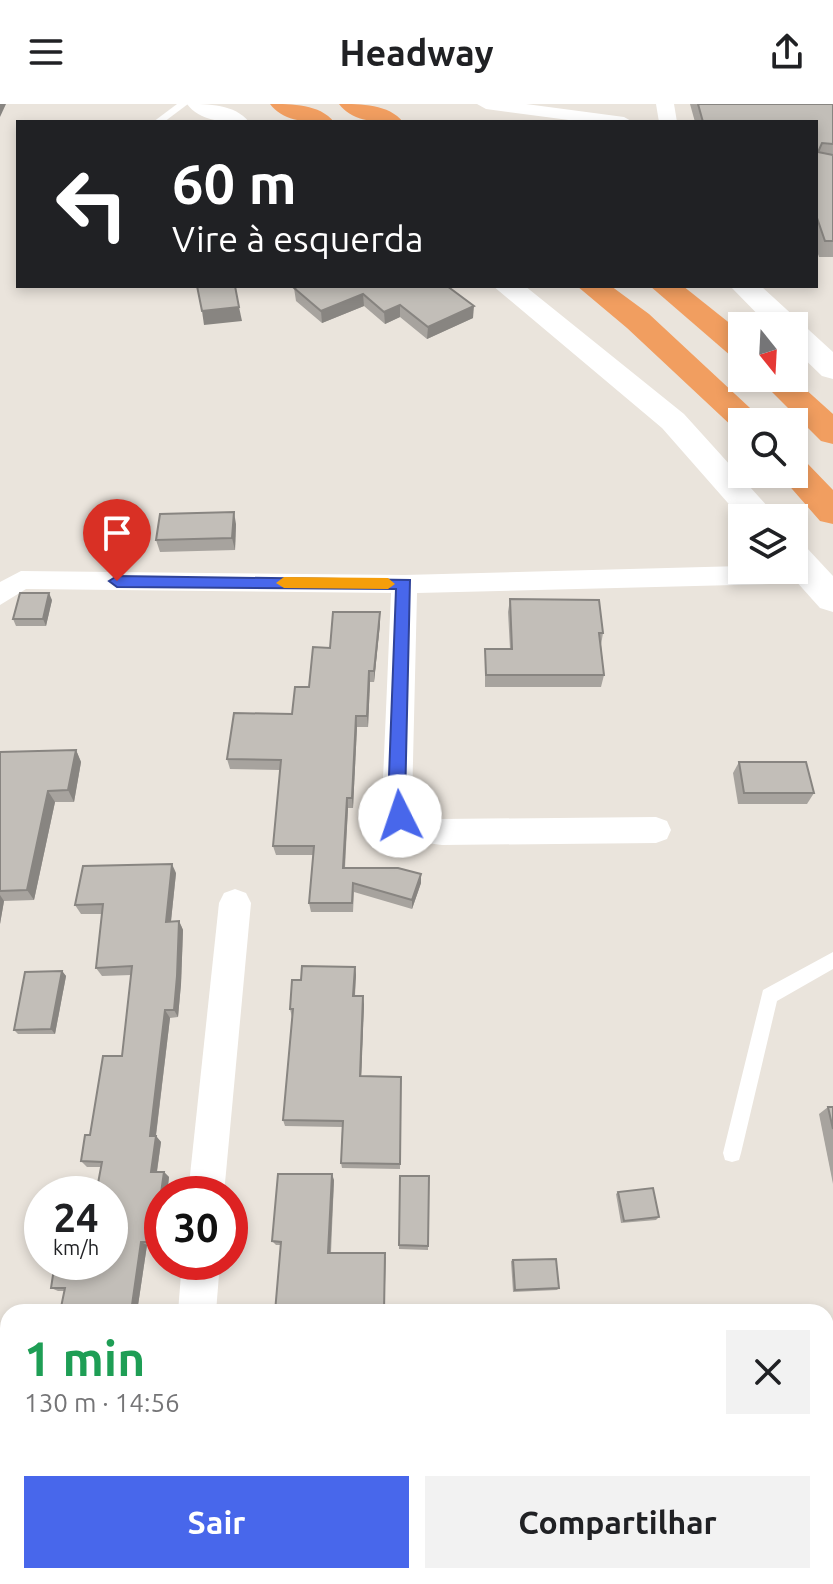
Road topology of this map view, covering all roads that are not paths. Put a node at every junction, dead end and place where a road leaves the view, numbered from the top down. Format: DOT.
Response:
graph roads {
  1 [pos="183,104"];
  2 [pos="199,104"];
  3 [pos="283,104"];
  4 [pos="352,104"];
  5 [pos="486,104"];
  6 [pos="161,120"];
  7 [pos="233,120"];
  8 [pos="317,120"];
  9 [pos="386,120"];
  10 [pos="609,120"];
  11 [pos="509,288"];
  12 [pos="595,288"];
  13 [pos="667,288"];
  14 [pos="733,288"];
  15 [pos="746,288"];
  16 [pos="756,312"];
  17 [pos="771,312"];
  18 [pos="728,338"];
  19 [pos="808,346"];
  20 [pos="808,362"];
  21 [pos="833,369"];
  22 [pos="833,385"];
  23 [pos="789,392"];
  24 [pos="733,408"];
  25 [pos="833,433"];
  26 [pos="808,485"];
  27 [pos="748,504"];
  28 [pos="833,512"];
  29 [pos="812,576"];
  30 [pos="404,584"];
  31 [pos="11,588"];
  32 [pos="656,830"];
  33 [pos="235,903"];
  34 [pos="833,960"];
  35 [pos="732,1153"];
  36 [pos="208,1176"];
  37 [pos="200,1280"];
  38 [pos="198,1304"];
  1 -- 6 [label="lane"];
  2 -- 7 [label="street"];
  3 -- 8 [label="highway"];
  4 -- 9 [label="highway"];
  5 -- 10 [label="street"];
  11 -- 27 [label="street"];
  12 -- 24 [label="highway"];
  13 -- 18 [label="highway"];
  14 -- 16 [label="street"];
  15 -- 17 [label="street"];
  19 -- 21 [label="street"];
  20 -- 22 [label="street"];
  23 -- 25 [label="highway"];
  26 -- 28 [label="highway"];
  29 -- 30 [label="street"];
  30 -- 31 [label="street"];
  30 -- 32 [label="street"];
  33 -- 36 [label="street"];
  34 -- 35 [label="lane"];
  37 -- 38 [label="street"];
}
